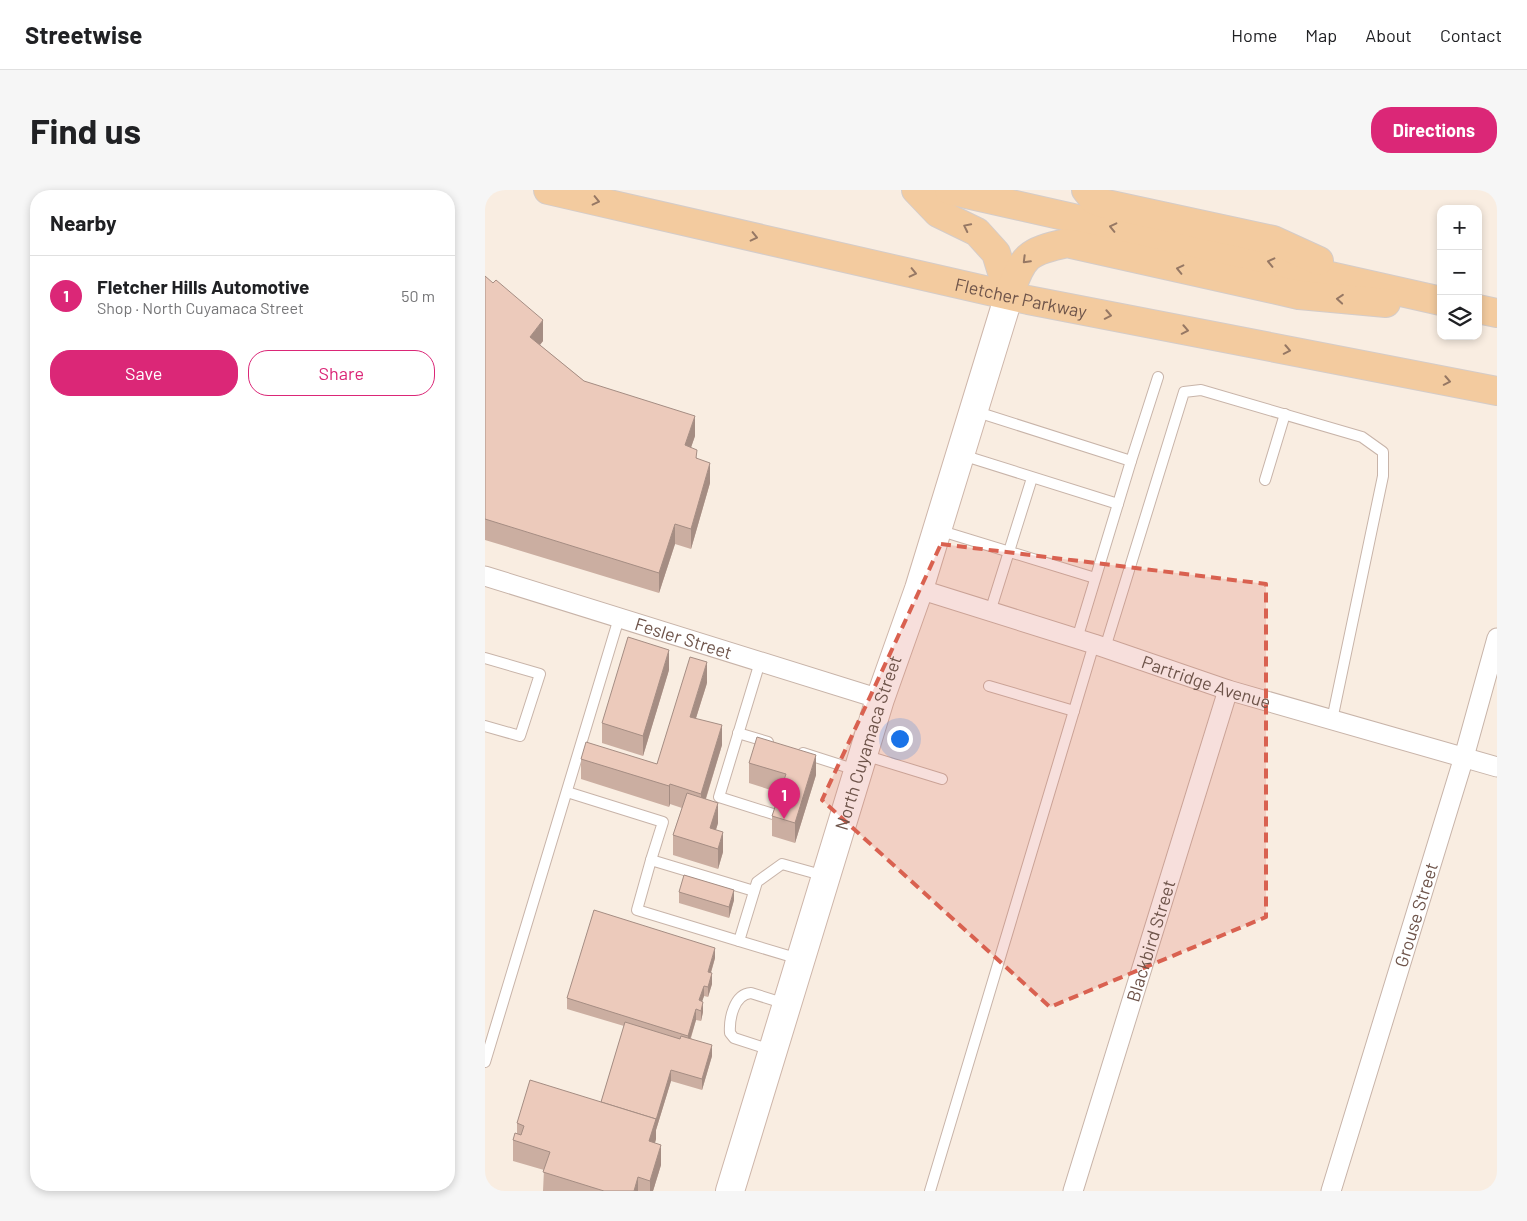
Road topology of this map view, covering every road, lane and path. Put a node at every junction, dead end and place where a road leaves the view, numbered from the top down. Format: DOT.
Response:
graph roads {
  1 [pos="548,190"];
  2 [pos="916,190"];
  3 [pos="949,190"];
  4 [pos="1086,190"];
  5 [pos="1370,284"];
  6 [pos="1009,295"];
  7 [pos="1437,299"];
  8 [pos="1437,307"];
  9 [pos="1158,377"];
  10 [pos="1497,391"];
  11 [pos="973,411"];
  12 [pos="1285,414"];
  13 [pos="960,455"];
  14 [pos="1131,461"];
  15 [pos="1032,478"];
  16 [pos="1265,480"];
  17 [pos="1118,504"];
  18 [pos="937,530"];
  19 [pos="1009,552"];
  20 [pos="485,576"];
  21 [pos="1095,578"];
  22 [pos="919,589"];
  23 [pos="990,612"];
  24 [pos="619,618"];
  25 [pos="1497,638"];
  26 [pos="1092,643"];
  27 [pos="485,658"];
  28 [pos="760,662"];
  29 [pos="989,686"];
  30 [pos="1229,690"];
  31 [pos="880,699"];
  32 [pos="1074,711"];
  33 [pos="1333,720"];
  34 [pos="485,726"];
  35 [pos="738,733"];
  36 [pos="1464,757"];
  37 [pos="861,763"];
  38 [pos="1497,767"];
  39 [pos="942,779"];
  40 [pos="567,792"];
  41 [pos="773,814"];
  42 [pos="651,860"];
  43 [pos="826,877"];
  44 [pos="754,891"];
  45 [pos="739,941"];
  46 [pos="801,960"];
  47 [pos="787,1004"];
  48 [pos="773,1050"];
  49 [pos="485,1062"];
  50 [pos="730,1191"];
  51 [pos="930,1191"];
  52 [pos="1073,1191"];
  53 [pos="1331,1191"];
  1 -- 6 [label="main road, Fletcher Parkway, one-way"];
  6 -- 2 [label="main road, one-way"];
  5 -- 3 [label="main road, one-way"];
  4 -- 5 [label="main road"];
  5 -- 7 [label="main road"];
  8 -- 6 [label="main road, one-way"];
  6 -- 10 [label="main road, Fletcher Parkway, one-way"];
  6 -- 11 [label="main road, North Cuyamaca Street"];
  9 -- 14 [label="lane"];
  11 -- 13 [label="main road, North Cuyamaca Street"];
  11 -- 14 [label="lane"];
  12 -- 16 [label="lane"];
  12 -- 26 [label="lane"];
  12 -- 33 [label="lane"];
  13 -- 15 [label="lane"];
  13 -- 18 [label="main road, North Cuyamaca Street"];
  14 -- 17 [label="lane"];
  15 -- 17 [label="lane"];
  15 -- 19 [label="lane"];
  17 -- 21 [label="lane"];
  18 -- 19 [label="lane"];
  18 -- 22 [label="main road, North Cuyamaca Street"];
  19 -- 21 [label="lane"];
  19 -- 23 [label="lane"];
  20 -- 24 [label="street, Fesler Street"];
  21 -- 26 [label="lane"];
  22 -- 23 [label="street, Partridge Avenue"];
  22 -- 31 [label="main road, North Cuyamaca Street"];
  23 -- 26 [label="street, Partridge Avenue"];
  24 -- 28 [label="street, Fesler Street"];
  24 -- 40 [label="lane"];
  25 -- 36 [label="street, Grouse Street"];
  26 -- 30 [label="street, Partridge Avenue"];
  26 -- 32 [label="lane"];
  27 -- 34 [label="lane"];
  28 -- 31 [label="street, Fesler Street"];
  28 -- 35 [label="lane"];
  29 -- 32 [label="lane"];
  30 -- 33 [label="street, Partridge Avenue"];
  30 -- 52 [label="street, Blackbird Street"];
  31 -- 37 [label="main road, North Cuyamaca Street"];
  32 -- 51 [label="lane"];
  33 -- 36 [label="street, Partridge Avenue"];
  35 -- 37 [label="lane"];
  35 -- 41 [label="lane"];
  36 -- 38 [label="street, Partridge Avenue"];
  36 -- 53 [label="street, Grouse Street"];
  37 -- 39 [label="lane"];
  37 -- 43 [label="main road, North Cuyamaca Street"];
  40 -- 42 [label="lane"];
  40 -- 49 [label="lane"];
  42 -- 44 [label="lane"];
  42 -- 45 [label="lane"];
  43 -- 44 [label="lane"];
  43 -- 46 [label="main road, North Cuyamaca Street"];
  44 -- 45 [label="lane"];
  45 -- 46 [label="lane"];
  46 -- 47 [label="main road, North Cuyamaca Street"];
  47 -- 48 [label="main road, North Cuyamaca Street"];
  47 -- 48 [label="lane"];
  48 -- 50 [label="main road, North Cuyamaca Street"];
}
